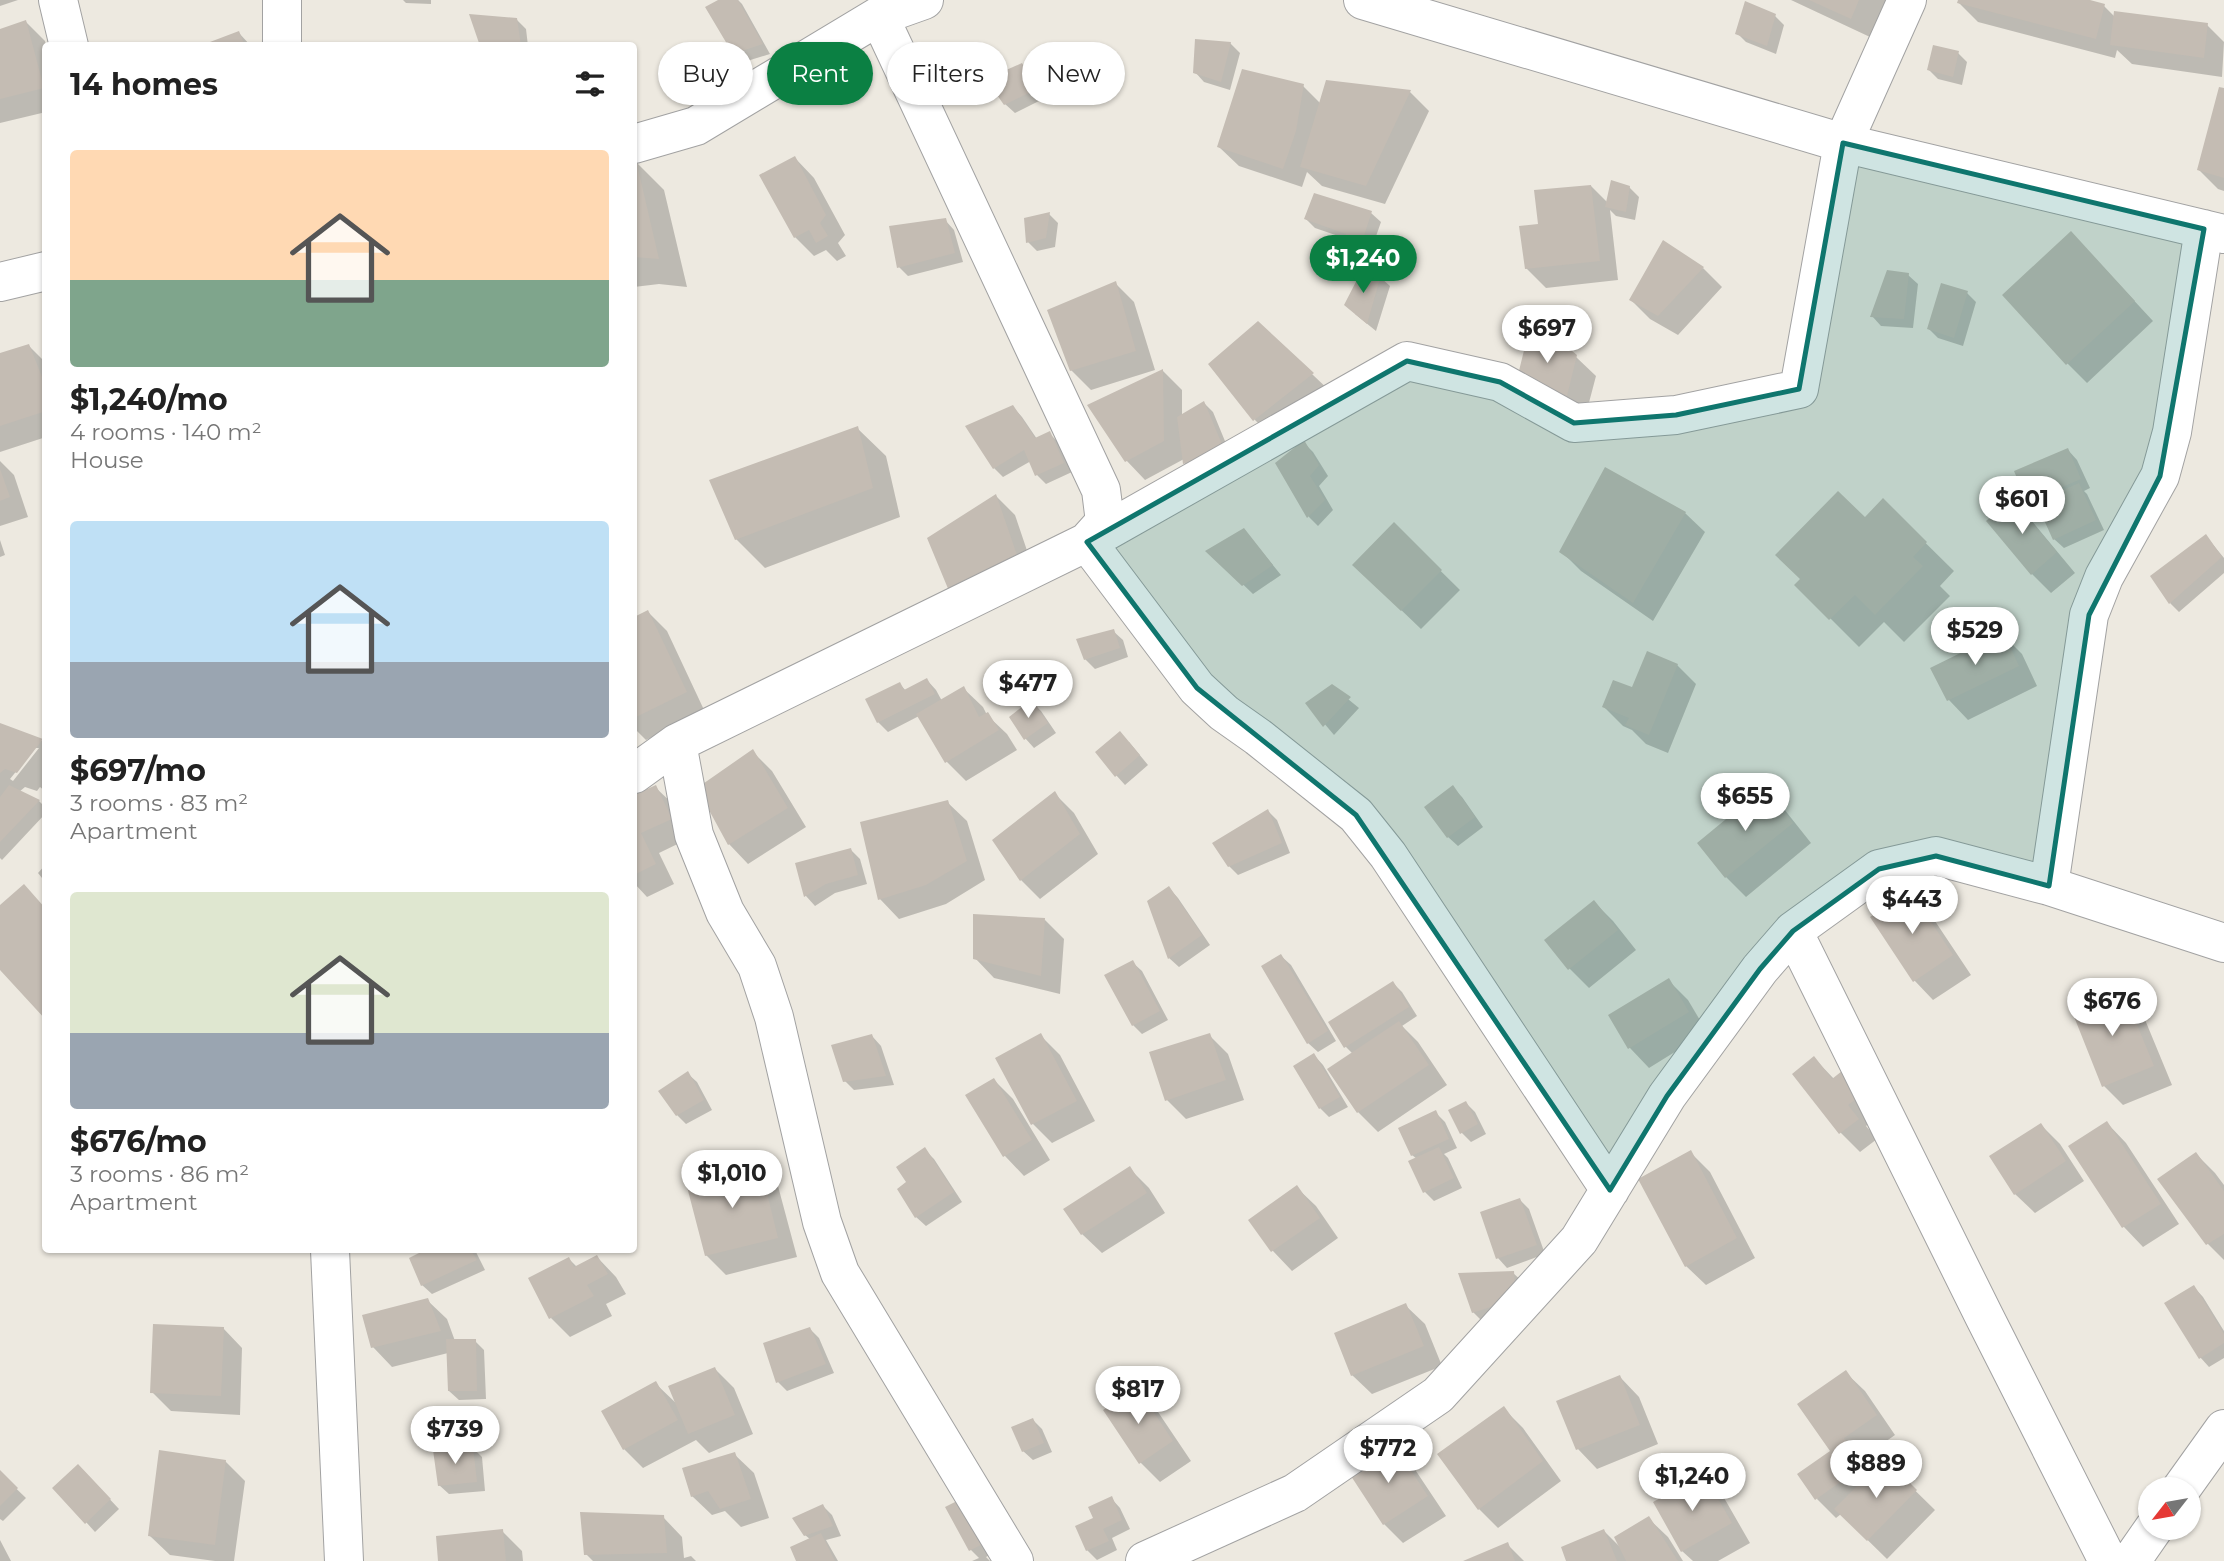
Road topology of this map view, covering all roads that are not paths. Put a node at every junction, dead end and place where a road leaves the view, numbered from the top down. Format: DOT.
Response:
graph roads {
  1 [pos="58,0"];
  2 [pos="282,0"];
  3 [pos="924,0"];
  4 [pos="1363,0"];
  5 [pos="1907,0"];
  6 [pos="879,16"];
  7 [pos="68,42"];
  8 [pos="282,42"];
  9 [pos="637,143"];
  10 [pos="1843,143"];
  11 [pos="2214,232"];
  12 [pos="42,272"];
  13 [pos="0,282"];
  14 [pos="1087,542"];
  15 [pos="677,743"];
  16 [pos="637,772"];
  17 [pos="2049,886"];
  18 [pos="1793,932"];
  19 [pos="2224,943"];
  20 [pos="1610,1190"];
  21 [pos="330,1253"];
  22 [pos="2224,1429"];
  23 [pos="2190,1477"];
  24 [pos="2145,1540"];
  25 [pos="344,1561"];
  26 [pos="1014,1561"];
  27 [pos="1145,1561"];
  28 [pos="2108,1561"];
  29 [pos="2130,1561"];
  1 -- 7 [label="street"];
  2 -- 8 [label="street"];
  3 -- 6 [label="street"];
  4 -- 10 [label="street"];
  5 -- 10 [label="street"];
  6 -- 9 [label="street"];
  6 -- 14 [label="street"];
  10 -- 11 [label="street"];
  10 -- 14 [label="street"];
  11 -- 17 [label="street"];
  12 -- 13 [label="street"];
  14 -- 15 [label="street"];
  14 -- 20 [label="street"];
  15 -- 16 [label="street"];
  15 -- 26 [label="street"];
  17 -- 18 [label="street"];
  17 -- 19 [label="street"];
  18 -- 20 [label="street"];
  18 -- 28 [label="street"];
  20 -- 27 [label="street"];
  21 -- 25 [label="street"];
  22 -- 23 [label="street"];
  24 -- 29 [label="street"];
}
